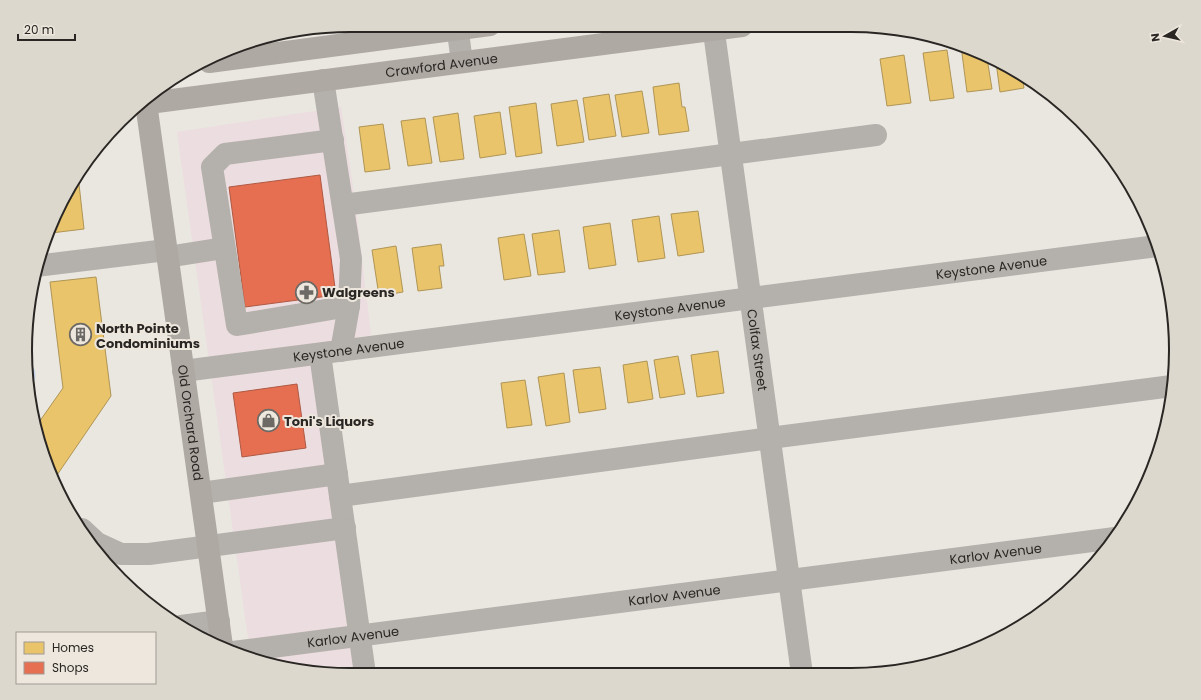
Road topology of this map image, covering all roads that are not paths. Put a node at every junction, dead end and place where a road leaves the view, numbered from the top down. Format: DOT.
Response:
graph roads {
  1 [pos="422,32"];
  2 [pos="458,32"];
  3 [pos="678,32"];
  4 [pos="715,32"];
  5 [pos="218,61"];
  6 [pos="462,62"];
  7 [pos="323,80"];
  8 [pos="154,100"];
  9 [pos="146,106"];
  10 [pos="876,135"];
  11 [pos="333,140"];
  12 [pos="731,154"];
  13 [pos="343,205"];
  14 [pos="1152,247"];
  15 [pos="224,248"];
  16 [pos="166,253"];
  17 [pos="44,265"];
  18 [pos="752,299"];
  19 [pos="349,306"];
  20 [pos="330,352"];
  21 [pos="183,371"];
  22 [pos="1167,387"];
  23 [pos="770,438"];
  24 [pos="337,474"];
  25 [pos="201,494"];
  26 [pos="340,496"];
  27 [pos="344,528"];
  28 [pos="1106,539"];
  29 [pos="97,543"];
  30 [pos="208,546"];
  31 [pos="789,580"];
  32 [pos="219,621"];
  33 [pos="194,627"];
  34 [pos="360,636"];
  35 [pos="221,641"];
  36 [pos="246,650"];
  37 [pos="364,668"];
  38 [pos="801,668"];
  1 -- 5 [label="main road"];
  2 -- 6 [label="street"];
  3 -- 6 [label="main road, Crawford Avenue"];
  4 -- 12 [label="street, Colfax Street"];
  6 -- 7 [label="main road, Crawford Avenue"];
  7 -- 8 [label="main road, Crawford Avenue"];
  7 -- 11 [label="street"];
  9 -- 16 [label="main road, Old Orchard Road"];
  10 -- 12 [label="street"];
  11 -- 13 [label="street"];
  11 -- 15 [label="street"];
  12 -- 13 [label="street"];
  12 -- 18 [label="street, Colfax Street"];
  13 -- 19 [label="street"];
  14 -- 18 [label="street, Keystone Avenue"];
  15 -- 16 [label="street"];
  15 -- 19 [label="street"];
  16 -- 17 [label="street"];
  16 -- 21 [label="main road, Old Orchard Road"];
  18 -- 20 [label="street, Keystone Avenue"];
  18 -- 23 [label="street, Colfax Street"];
  19 -- 20 [label="street"];
  20 -- 21 [label="street, Keystone Avenue"];
  20 -- 24 [label="street"];
  21 -- 25 [label="main road, Old Orchard Road"];
  22 -- 23 [label="street"];
  23 -- 26 [label="street"];
  23 -- 31 [label="street, Colfax Street"];
  24 -- 25 [label="street"];
  24 -- 26 [label="street"];
  25 -- 30 [label="main road, Old Orchard Road"];
  26 -- 27 [label="street"];
  27 -- 30 [label="street"];
  27 -- 34 [label="street"];
  28 -- 31 [label="street, Karlov Avenue"];
  29 -- 30 [label="street"];
  30 -- 32 [label="main road, Old Orchard Road"];
  31 -- 34 [label="street, Karlov Avenue"];
  31 -- 38 [label="street, Colfax Street"];
  32 -- 33 [label="street"];
  32 -- 35 [label="main road, Old Orchard Road"];
  34 -- 36 [label="street, Karlov Avenue"];
  34 -- 37 [label="street"];
}
